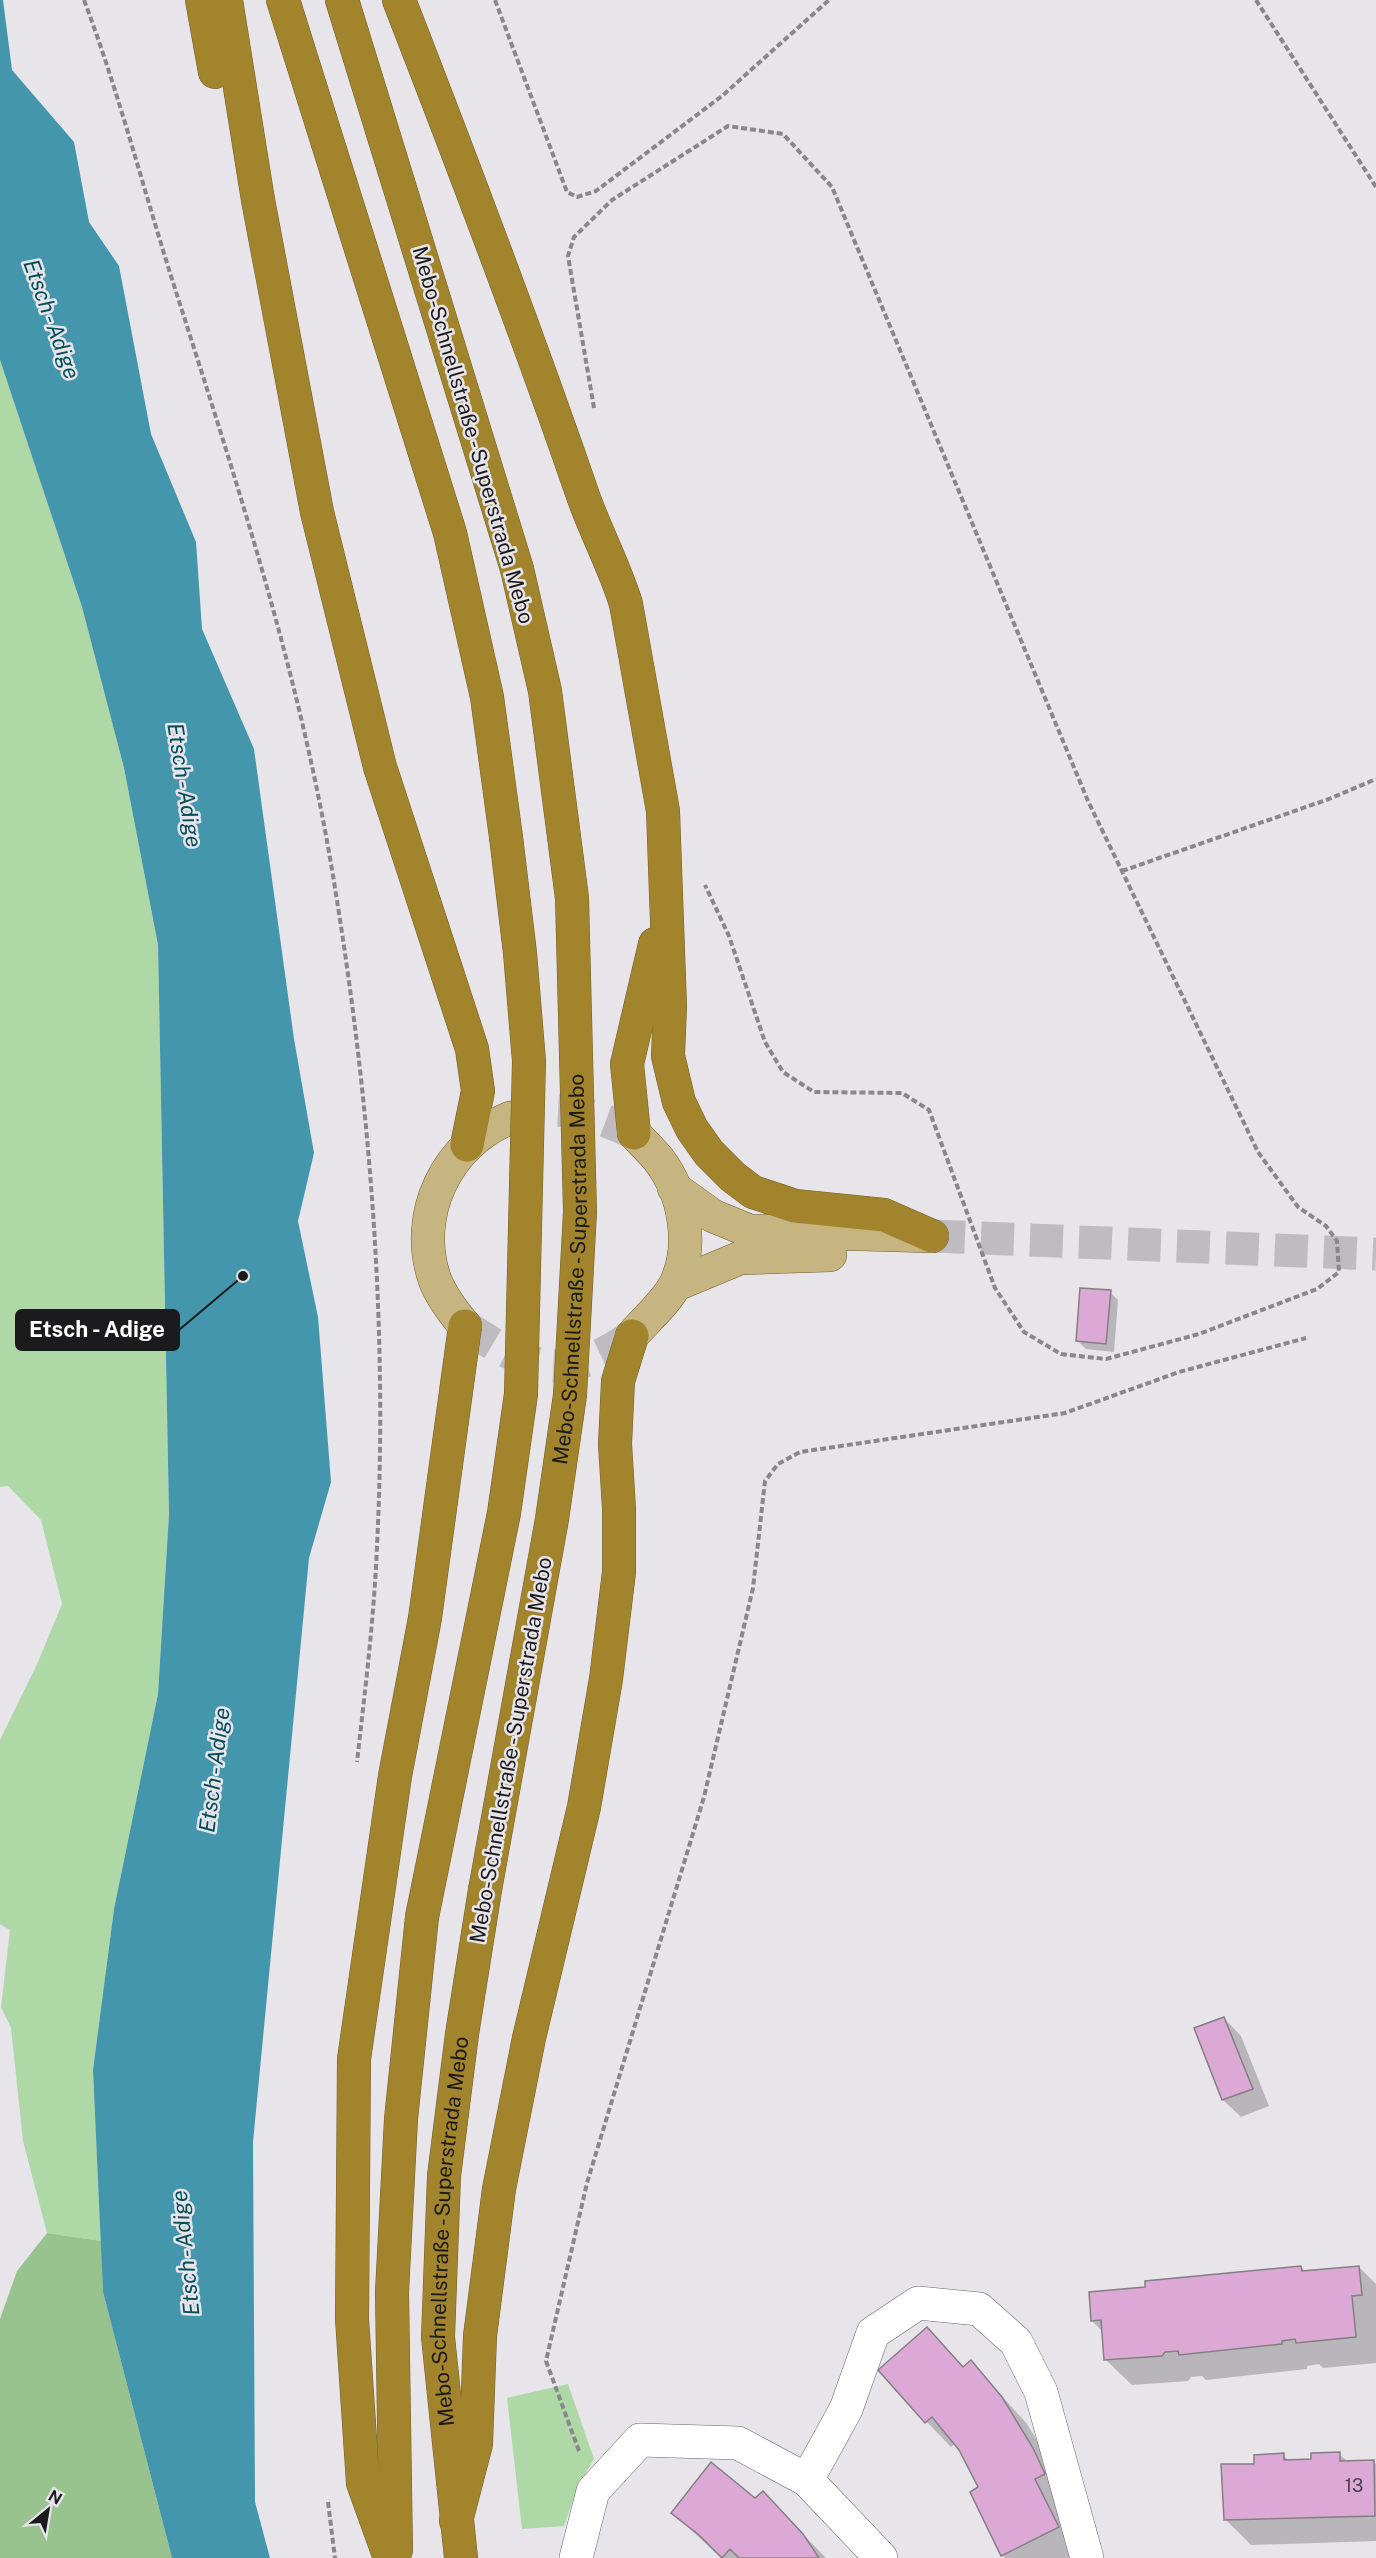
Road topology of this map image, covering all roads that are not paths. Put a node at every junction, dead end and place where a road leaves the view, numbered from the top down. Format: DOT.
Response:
graph roads {
  1 [pos="202,0"];
  2 [pos="226,0"];
  3 [pos="284,0"];
  4 [pos="342,0"];
  5 [pos="399,0"];
  6 [pos="306,455"];
  7 [pos="666,880"];
  8 [pos="510,1118"];
  9 [pos="634,1133"];
  10 [pos="467,1145"];
  11 [pos="674,1188"];
  12 [pos="932,1236"];
  13 [pos="675,1285"];
  14 [pos="465,1326"];
  15 [pos="632,1336"];
  16 [pos="807,2480"];
  17 [pos="456,2521"];
  18 [pos="390,2558"];
  19 [pos="396,2558"];
  20 [pos="461,2558"];
  21 [pos="576,2558"];
  22 [pos="881,2558"];
  23 [pos="1087,2558"];
  1 -- 6 [label="highway"];
  2 -- 6 [label="highway"];
  3 -- 19 [label="highway, Mebo-Schnellstraße - Superstrada Mebo, bridge"];
  4 -- 17 [label="highway, Mebo-Schnellstraße - Superstrada Mebo, bridge"];
  5 -- 7 [label="highway"];
  6 -- 10 [label="highway"];
  7 -- 9 [label="highway"];
  7 -- 12 [label="highway"];
  8 -- 10 [label="main road"];
  9 -- 11 [label="main road"];
  10 -- 14 [label="main road"];
  11 -- 12 [label="main road"];
  11 -- 13 [label="main road"];
  12 -- 13 [label="main road"];
  13 -- 15 [label="main road"];
  14 -- 18 [label="highway"];
  15 -- 17 [label="highway"];
  16 -- 21 [label="street"];
  16 -- 22 [label="street"];
  16 -- 23 [label="street"];
  17 -- 20 [label="highway, Mebo-Schnellstraße - Superstrada Mebo"];
}
